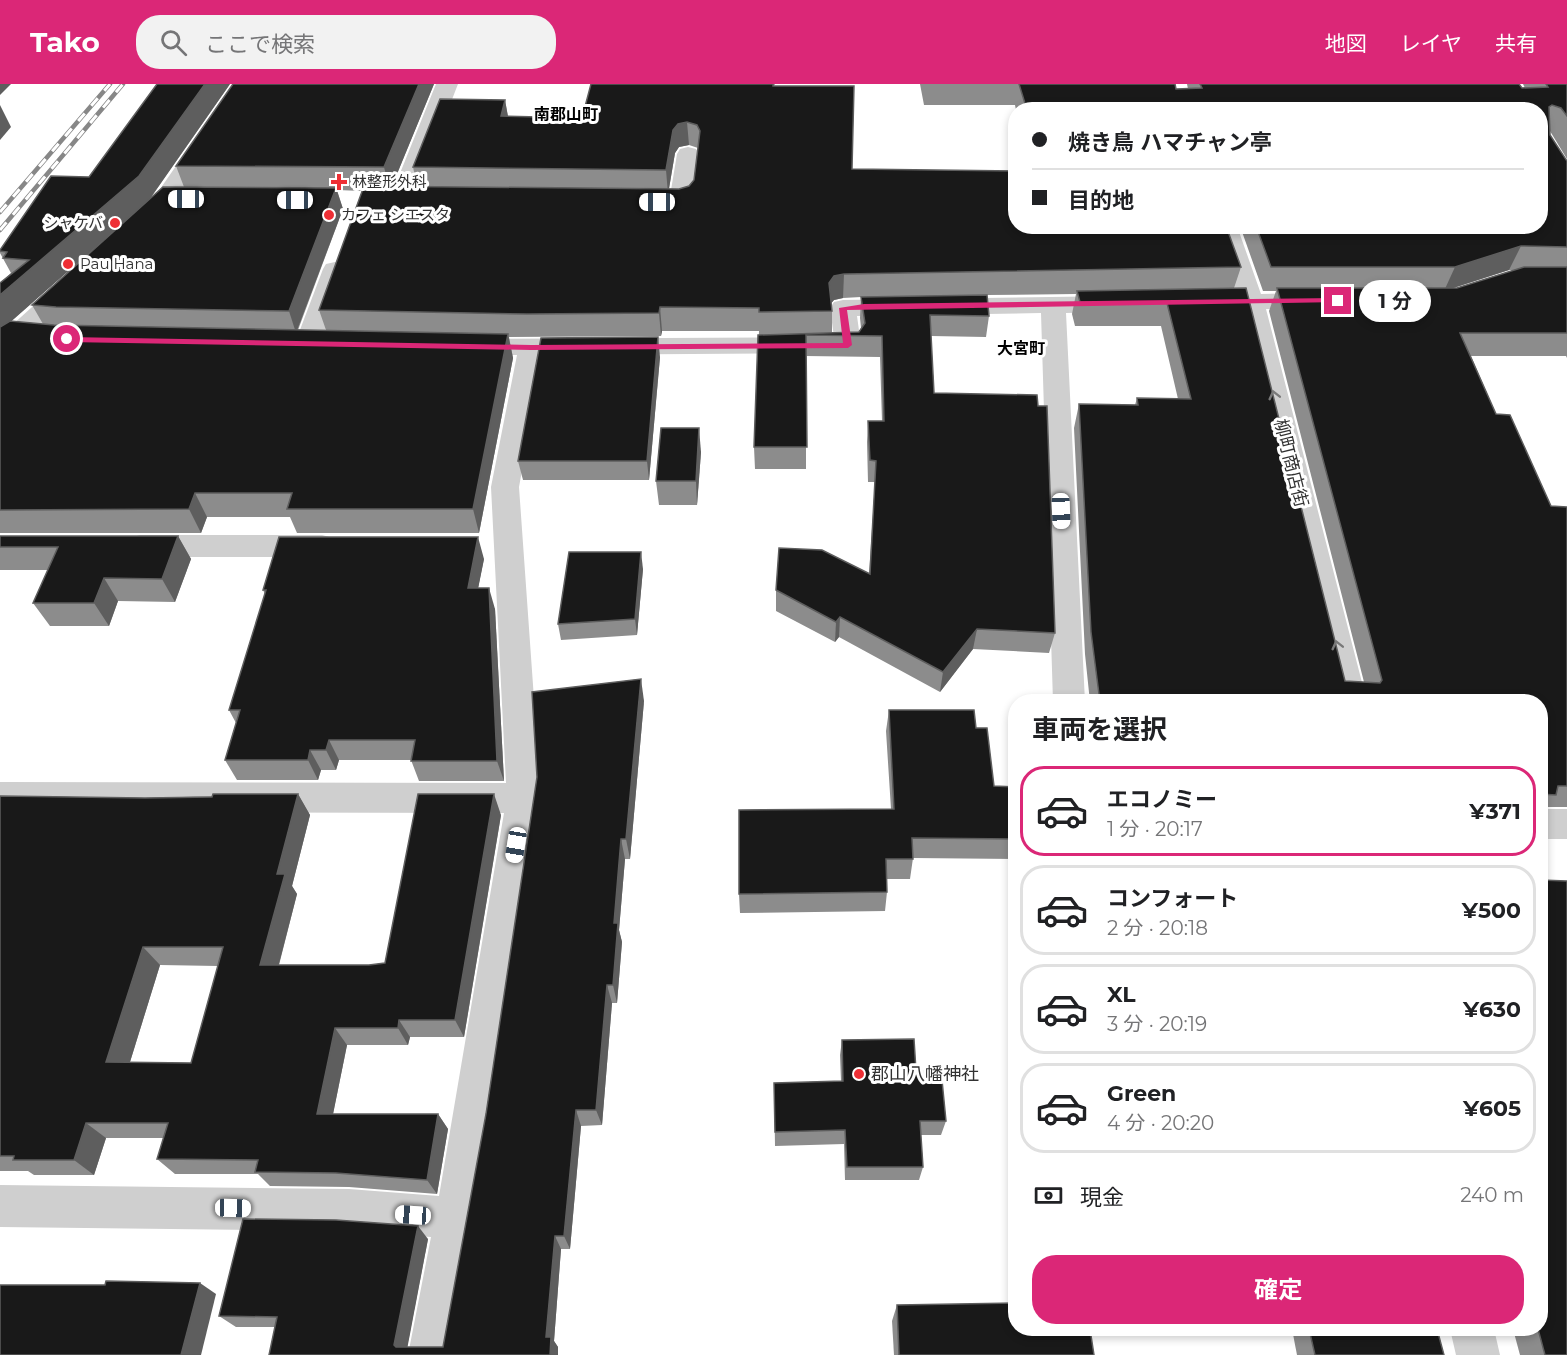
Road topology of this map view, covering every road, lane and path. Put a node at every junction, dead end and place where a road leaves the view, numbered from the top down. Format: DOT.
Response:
graph roads {
  1 [pos="244,84"];
  2 [pos="447,84"];
  3 [pos="688,154"];
  4 [pos="634,202"];
  5 [pos="355,204"];
  6 [pos="1227,234"];
  7 [pos="123,239"];
  8 [pos="344,244"];
  9 [pos="87,271"];
  10 [pos="1251,301"];
  11 [pos="1343,301"];
  12 [pos="1181,302"];
  13 [pos="1146,303"];
  14 [pos="1053,306"];
  15 [pos="47,337"];
  16 [pos="8,342"];
  17 [pos="308,344"];
  18 [pos="448,346"];
  19 [pos="531,348"];
  20 [pos="118,546"];
  21 [pos="344,546"];
  22 [pos="1070,694"];
  23 [pos="1349,694"];
  24 [pos="0,797"];
  25 [pos="524,798"];
  26 [pos="1548,824"];
  27 [pos="1567,824"];
  28 [pos="0,1206"];
  29 [pos="456,1218"];
  30 [pos="1474,1336"];
  31 [pos="430,1355"];
  32 [pos="1478,1355"];
  1 -- 7 [label="street"];
  2 -- 5 [label="street"];
  3 -- 4 [label="street"];
  6 -- 10 [label="street, 柳町商店街"];
  8 -- 17 [label="street"];
  9 -- 16 [label="street"];
  10 -- 11 [label="street"];
  10 -- 12 [label="street"];
  23 -- 10 [label="street, 柳町商店街, one-way"];
  13 -- 14 [label="street"];
  14 -- 19 [label="street"];
  14 -- 22 [label="street"];
  15 -- 16 [label="street"];
  18 -- 19 [label="street"];
  19 -- 25 [label="street"];
  20 -- 21 [label="street"];
  24 -- 25 [label="street"];
  25 -- 29 [label="street"];
  26 -- 27 [label="street"];
  28 -- 29 [label="street"];
  29 -- 31 [label="street"];
  30 -- 32 [label="street"];
}
